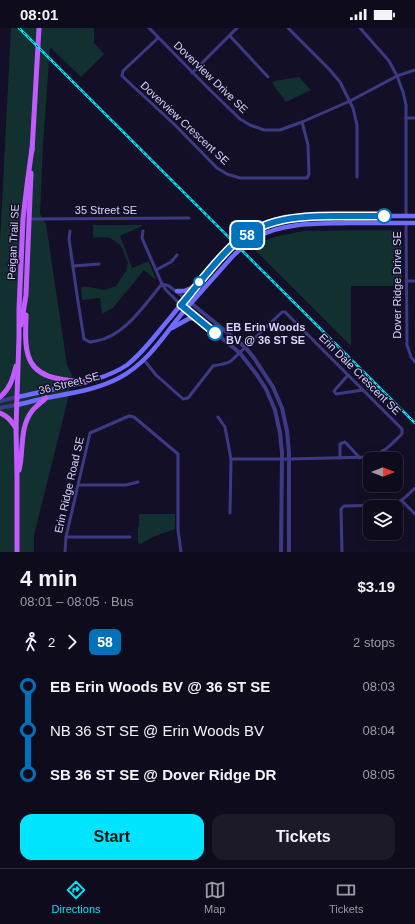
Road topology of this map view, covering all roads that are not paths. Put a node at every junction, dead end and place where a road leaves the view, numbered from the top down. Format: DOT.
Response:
graph roads {
  1 [pos="39,28"];
  2 [pos="148,28"];
  3 [pos="237,28"];
  4 [pos="288,28"];
  5 [pos="360,28"];
  6 [pos="366,28"];
  7 [pos="363,31"];
  8 [pos="230,36"];
  9 [pos="158,38"];
  10 [pos="415,70"];
  11 [pos="192,73"];
  12 [pos="397,76"];
  13 [pos="268,77"];
  14 [pos="350,101"];
  15 [pos="406,118"];
  16 [pos="415,118"];
  17 [pos="302,122"];
  18 [pos="32,148"];
  19 [pos="357,178"];
  20 [pos="406,216"];
  21 [pos="415,216"];
  22 [pos="189,218"];
  23 [pos="23,219"];
  24 [pos="30,219"];
  25 [pos="406,223"];
  26 [pos="415,223"];
  27 [pos="70,231"];
  28 [pos="143,231"];
  29 [pos="177,256"];
  30 [pos="99,264"];
  31 [pos="73,266"];
  32 [pos="156,270"];
  33 [pos="406,281"];
  34 [pos="415,281"];
  35 [pos="162,284"];
  36 [pos="196,286"];
  37 [pos="177,291"];
  38 [pos="26,295"];
  39 [pos="186,299"];
  40 [pos="191,303"];
  41 [pos="181,305"];
  42 [pos="186,310"];
  43 [pos="197,319"];
  44 [pos="170,329"];
  45 [pos="19,338"];
  46 [pos="245,347"];
  47 [pos="240,353"];
  48 [pos="18,355"];
  49 [pos="144,360"];
  50 [pos="415,362"];
  51 [pos="348,375"];
  52 [pos="86,382"];
  53 [pos="363,390"];
  54 [pos="0,397"];
  55 [pos="17,397"];
  56 [pos="46,398"];
  57 [pos="0,401"];
  58 [pos="16,405"];
  59 [pos="0,408"];
  60 [pos="0,413"];
  61 [pos="218,417"];
  62 [pos="16,428"];
  63 [pos="340,458"];
  64 [pos="360,458"];
  65 [pos="230,459"];
  66 [pos="282,459"];
  67 [pos="289,459"];
  68 [pos="17,477"];
  69 [pos="138,482"];
  70 [pos="79,485"];
  71 [pos="415,488"];
  72 [pos="403,500"];
  73 [pos="403,502"];
  74 [pos="363,506"];
  75 [pos="230,513"];
  76 [pos="415,514"];
  77 [pos="66,537"];
  78 [pos="130,537"];
  79 [pos="17,552"];
  80 [pos="65,552"];
  81 [pos="181,552"];
  82 [pos="281,552"];
  83 [pos="289,552"];
  84 [pos="342,552"];
  1 -- 18 [label="main road, Peigan Trail SE"];
  2 -- 9 [label="street, Doverview Drive SE"];
  3 -- 8 [label="street"];
  4 -- 14 [label="street"];
  5 -- 7 [label="street, Dover Ridge Drive SE"];
  6 -- 7 [label="street"];
  7 -- 12 [label="street, Dover Ridge Drive SE"];
  8 -- 11 [label="street"];
  8 -- 13 [label="street"];
  9 -- 11 [label="street, Doverview Drive SE"];
  9 -- 17 [label="street, Doverview Crescent SE"];
  10 -- 12 [label="street, Doverview Drive SE"];
  11 -- 17 [label="street, Doverview Drive SE"];
  12 -- 14 [label="street, Doverview Drive SE"];
  12 -- 15 [label="street, Dover Ridge Drive SE"];
  14 -- 17 [label="street, Doverview Drive SE"];
  14 -- 19 [label="street"];
  15 -- 16 [label="street"];
  15 -- 20 [label="street, Dover Ridge Drive SE"];
  18 -- 23 [label="main road, Peigan Trail SE"];
  18 -- 24 [label="main road, Peigan Trail SE"];
  20 -- 21 [label="main road, 36 Street SE"];
  20 -- 25 [label="street, Dover Ridge Drive SE"];
  20 -- 36 [label="main road, 36 Street SE"];
  22 -- 24 [label="street, 35 Street SE"];
  23 -- 24 [label="street, 35 Street SE"];
  23 -- 45 [label="main road, Peigan Trail SE"];
  24 -- 38 [label="main road, Peigan Trail SE"];
  25 -- 26 [label="main road, 36 Street SE"];
  25 -- 33 [label="street, Dover Ridge Drive SE"];
  25 -- 40 [label="main road, 36 Street SE"];
  27 -- 31 [label="street"];
  28 -- 32 [label="street"];
  29 -- 32 [label="street"];
  30 -- 31 [label="street"];
  31 -- 35 [label="street"];
  32 -- 35 [label="street"];
  33 -- 34 [label="street"];
  33 -- 50 [label="street, Dover Ridge Drive SE"];
  35 -- 37 [label="street"];
  35 -- 41 [label="street"];
  36 -- 37 [label="main road"];
  36 -- 39 [label="main road, 36 Street SE"];
  37 -- 39 [label="street"];
  38 -- 45 [label="main road, Peigan Trail SE"];
  38 -- 52 [label="main road"];
  39 -- 40 [label="street"];
  39 -- 41 [label="main road, 36 Street SE"];
  40 -- 42 [label="main road, 36 Street SE"];
  40 -- 46 [label="street"];
  41 -- 42 [label="street"];
  41 -- 52 [label="main road, 36 Street SE"];
  42 -- 43 [label="street"];
  42 -- 44 [label="main road, 36 Street SE"];
  43 -- 44 [label="main road"];
  43 -- 47 [label="street"];
  44 -- 49 [label="main road, 36 Street SE"];
  45 -- 48 [label="main road, Peigan Trail SE"];
  46 -- 47 [label="street, Erin Dale Crescent SE"];
  46 -- 51 [label="street, Erin Dale Crescent SE"];
  46 -- 67 [label="street"];
  47 -- 49 [label="street, Erin Dale Crescent SE"];
  47 -- 66 [label="street"];
  48 -- 54 [label="main road"];
  48 -- 55 [label="main road, Peigan Trail SE"];
  49 -- 56 [label="main road, 36 Street SE"];
  51 -- 53 [label="street, Erin Dale Crescent SE"];
  51 -- 53 [label="street"];
  52 -- 55 [label="main road, 36 Street SE"];
  53 -- 64 [label="street, Erin Dale Crescent SE"];
  55 -- 57 [label="street, 36 Street SE"];
  55 -- 58 [label="main road, Peigan Trail SE"];
  56 -- 58 [label="main road, 36 Street SE"];
  56 -- 68 [label="main road"];
  58 -- 59 [label="street, 36 Street SE"];
  58 -- 62 [label="main road, Peigan Trail SE"];
  60 -- 62 [label="main road"];
  61 -- 65 [label="street"];
  62 -- 68 [label="main road, Peigan Trail SE"];
  63 -- 64 [label="street, Erin Dale Crescent SE"];
  63 -- 64 [label="street"];
  63 -- 67 [label="street, Erin Dale Crescent SE"];
  65 -- 66 [label="street, Erin Dale Crescent SE"];
  65 -- 75 [label="street"];
  66 -- 67 [label="street, Erin Dale Crescent SE"];
  66 -- 82 [label="street"];
  67 -- 83 [label="street"];
  68 -- 79 [label="main road, Peigan Trail SE"];
  69 -- 70 [label="street"];
  70 -- 77 [label="street, Erin Ridge Road SE"];
  70 -- 81 [label="street, Erin Ridge Road SE"];
  71 -- 72 [label="street"];
  73 -- 76 [label="street"];
  74 -- 84 [label="street"];
  77 -- 78 [label="street"];
  77 -- 80 [label="street, Erin Ridge Road SE"];
}
